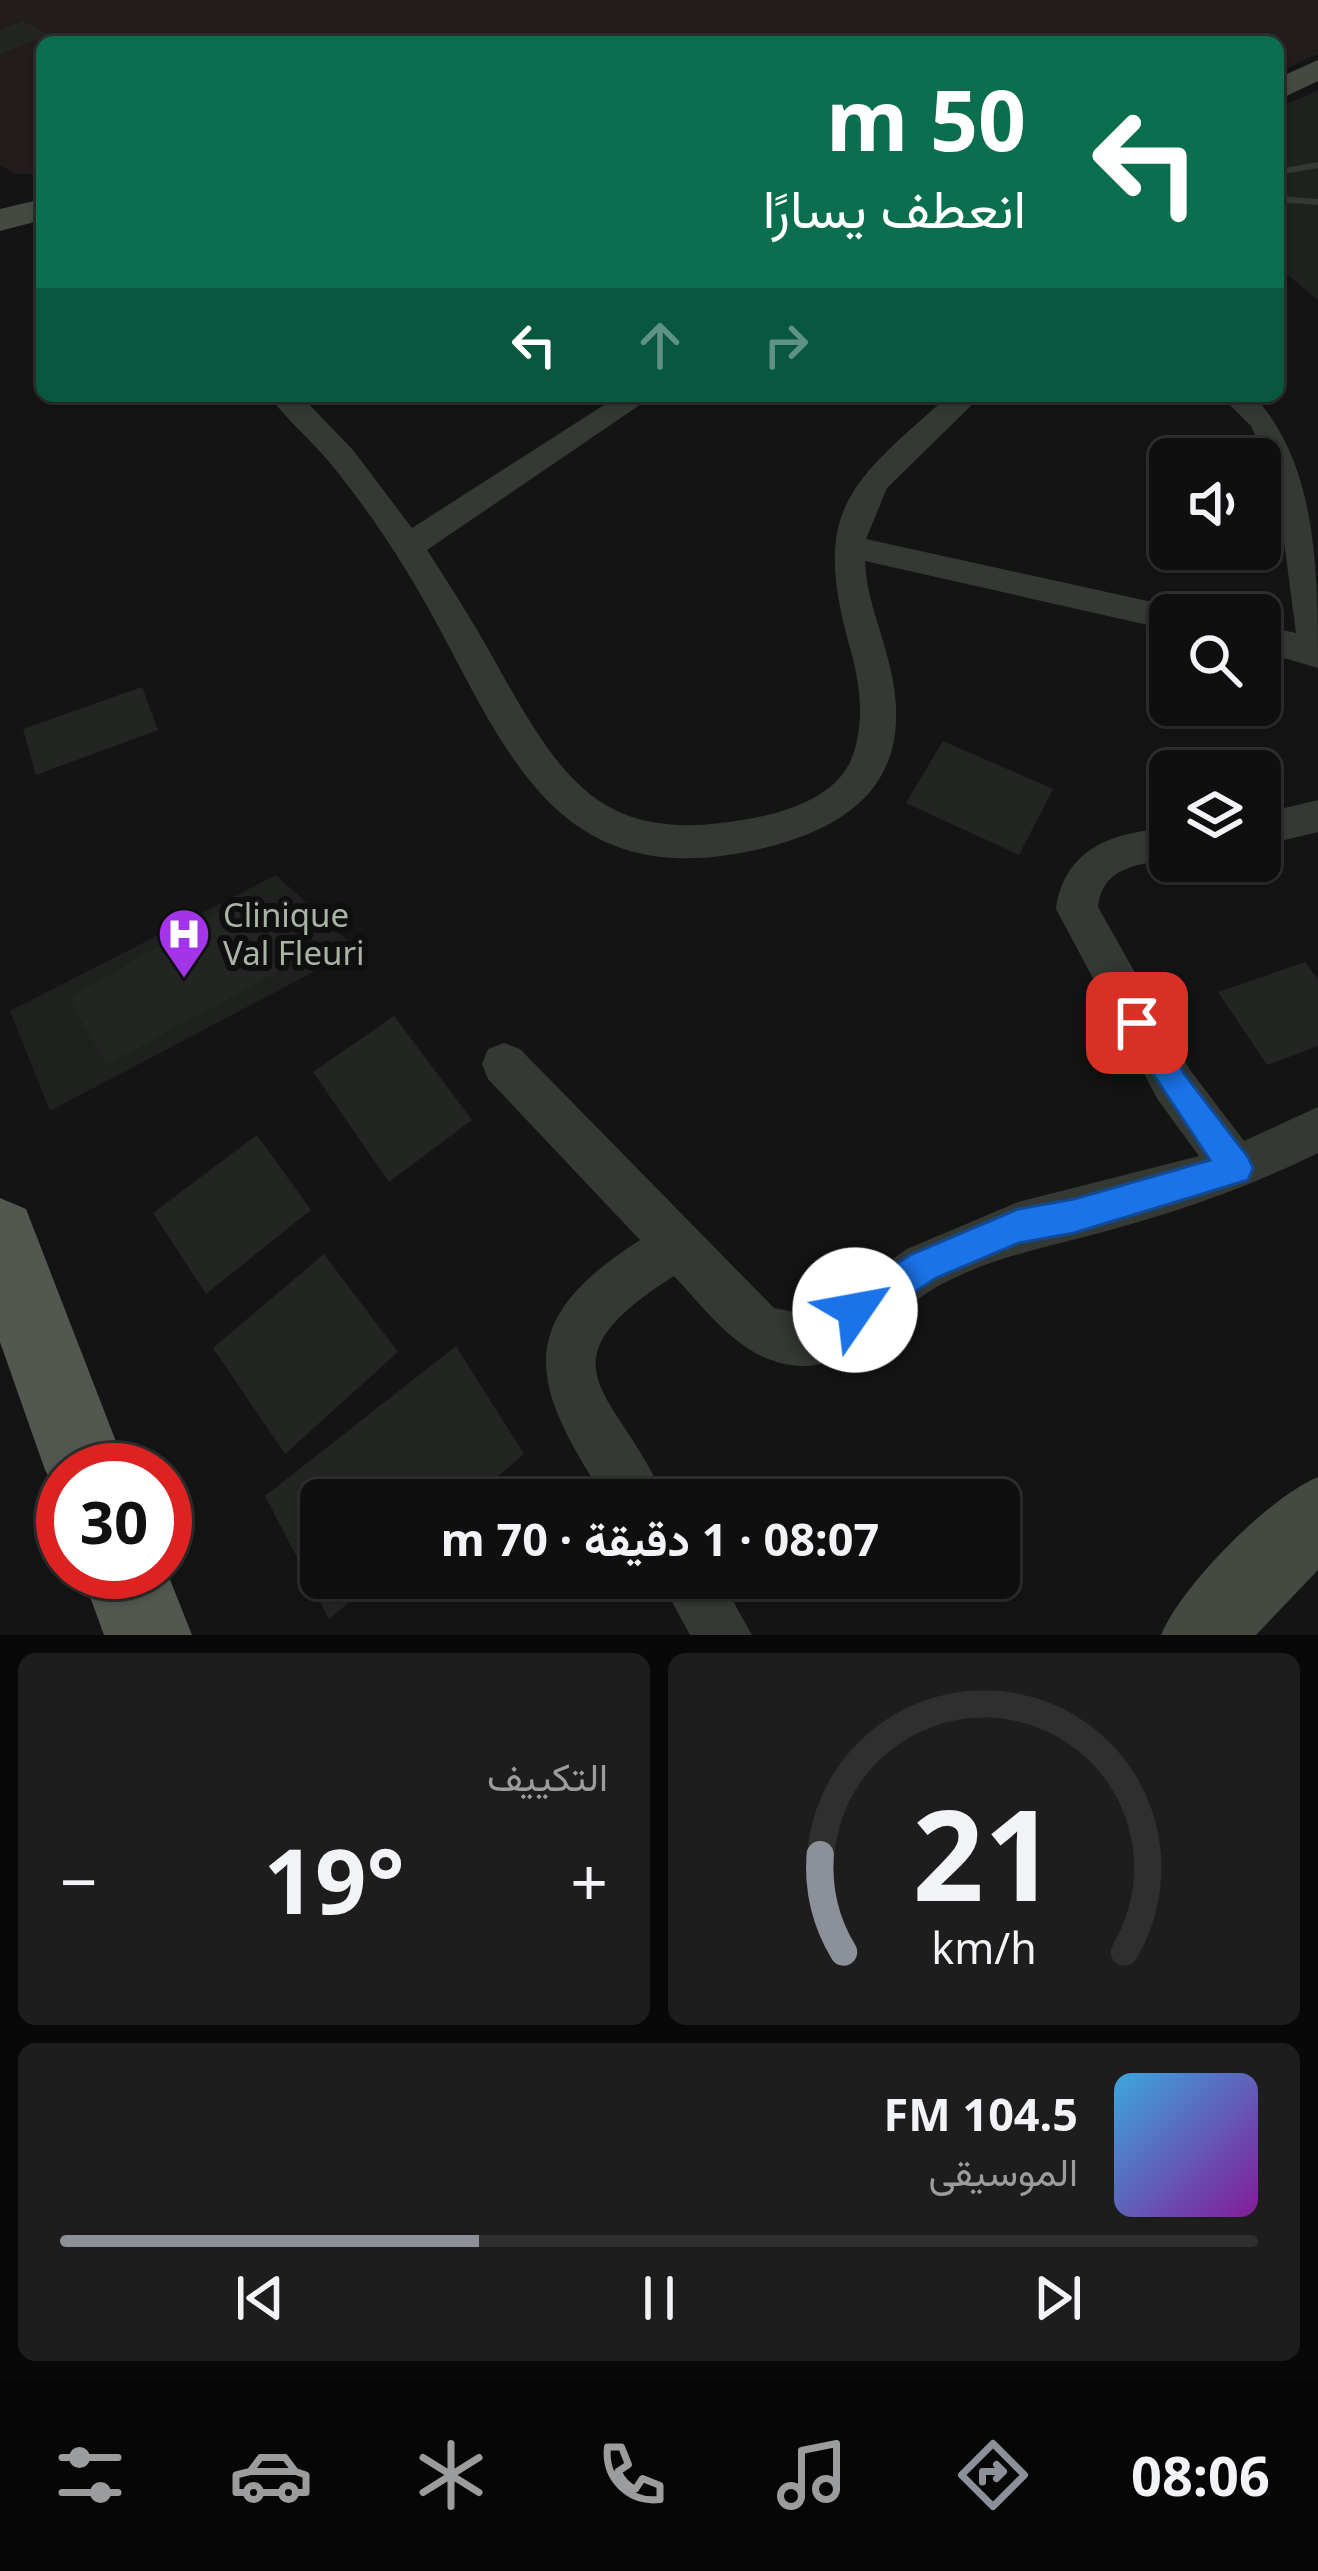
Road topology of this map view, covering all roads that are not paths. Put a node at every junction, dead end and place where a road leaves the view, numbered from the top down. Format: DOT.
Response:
graph roads {
  1 [pos="1318,69"];
  2 [pos="1284,88"];
  3 [pos="1318,165"];
  4 [pos="1284,171"];
  5 [pos="1284,199"];
  6 [pos="0,202"];
  7 [pos="1318,202"];
  8 [pos="36,205"];
  9 [pos="36,207"];
  10 [pos="0,220"];
  11 [pos="290,402"];
  12 [pos="629,402"];
  13 [pos="960,402"];
  14 [pos="1243,402"];
  15 [pos="410,544"];
  16 [pos="847,546"];
  17 [pos="1149,613"];
  18 [pos="1281,644"];
  19 [pos="1317,653"];
  20 [pos="1318,816"];
  21 [pos="1281,825"];
  22 [pos="1149,847"];
  23 [pos="504,1064"];
  24 [pos="1318,1130"];
  25 [pos="1236,1168"];
  26 [pos="0,1235"];
  27 [pos="677,1244"];
  28 [pos="76,1443"];
  29 [pos="625,1479"];
  30 [pos="1318,1515"];
  31 [pos="134,1599"];
  32 [pos="700,1599"];
  33 [pos="148,1635"];
  34 [pos="723,1635"];
  35 [pos="1202,1635"];
  1 -- 2 [label="street"];
  3 -- 4 [label="lane"];
  5 -- 7 [label="lane"];
  6 -- 8 [label="street"];
  9 -- 10 [label="street"];
  11 -- 15 [label="street"];
  12 -- 15 [label="street"];
  13 -- 16 [label="street"];
  14 -- 19 [label="street"];
  15 -- 16 [label="street"];
  16 -- 17 [label="street"];
  18 -- 19 [label="street"];
  20 -- 21 [label="street"];
  22 -- 25 [label="street"];
  23 -- 27 [label="street"];
  24 -- 25 [label="street"];
  25 -- 27 [label="street"];
  26 -- 28 [label="main road"];
  27 -- 29 [label="street"];
  30 -- 35 [label="street"];
  31 -- 33 [label="main road"];
  32 -- 34 [label="street"];
}
